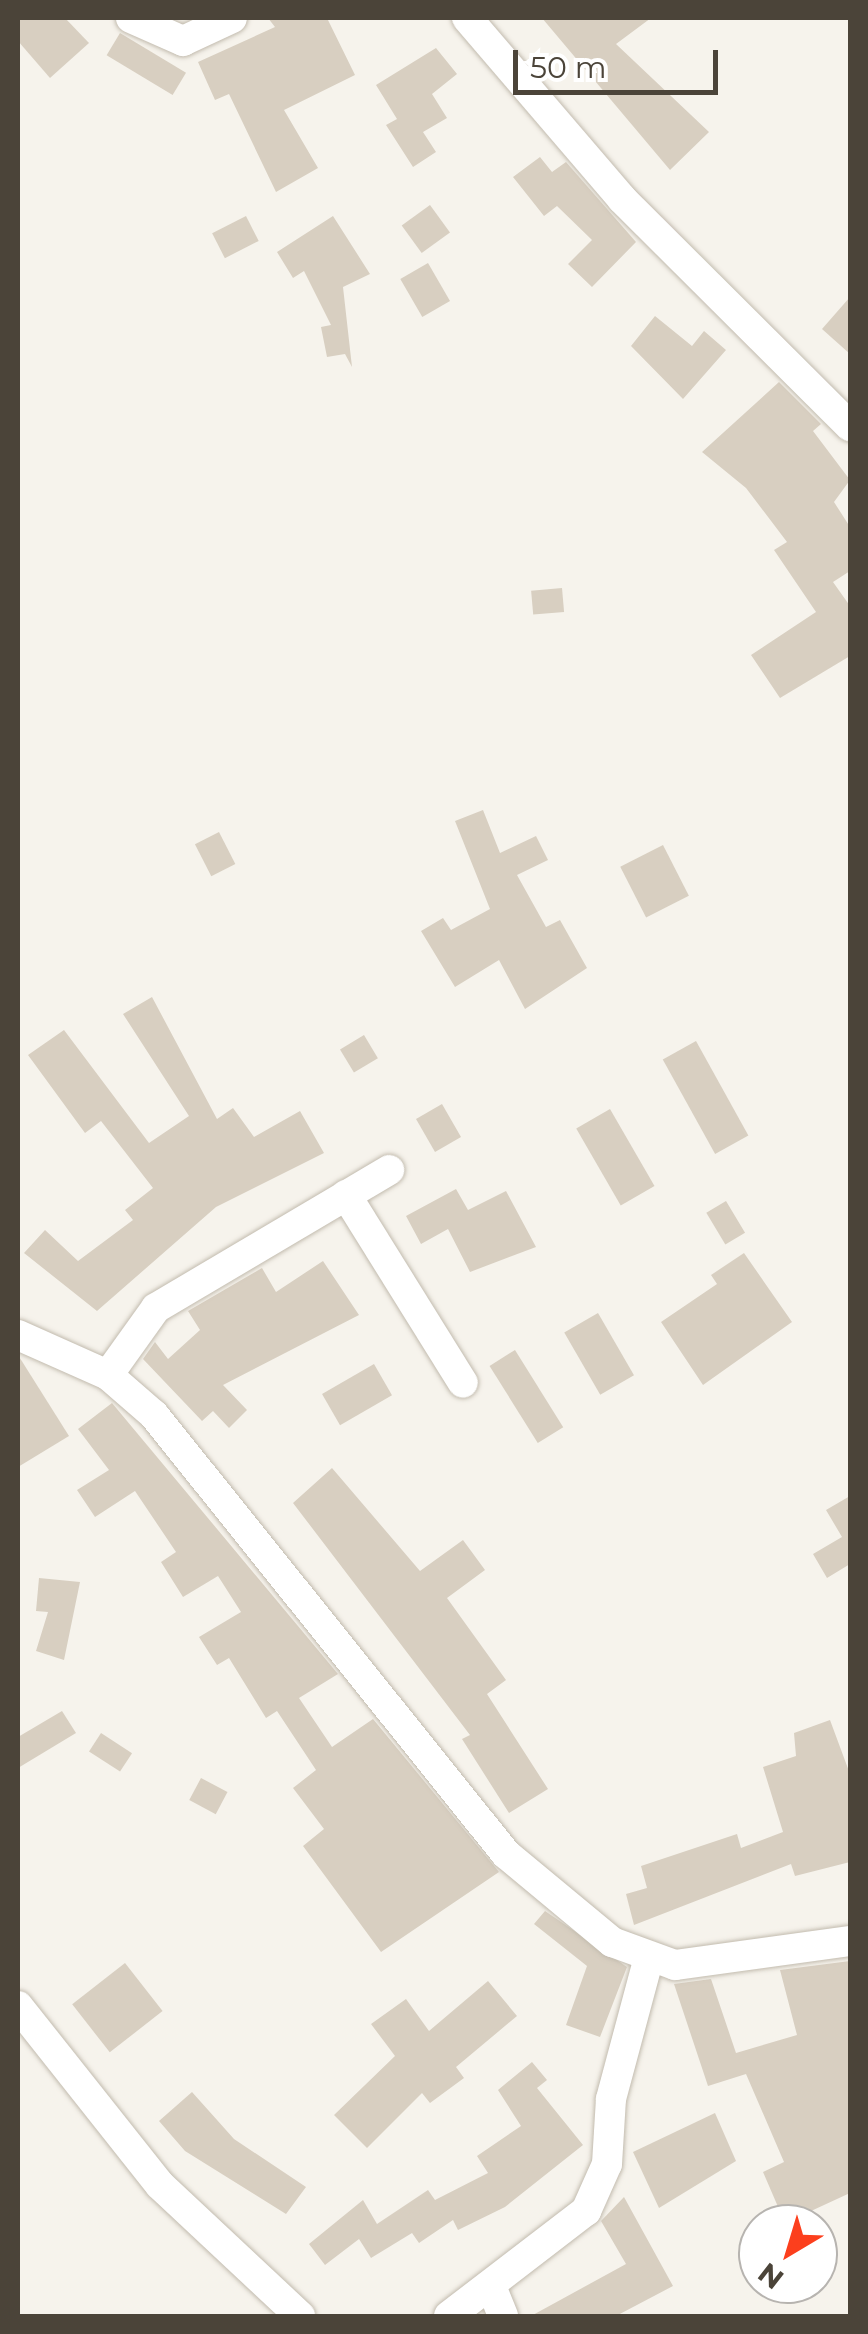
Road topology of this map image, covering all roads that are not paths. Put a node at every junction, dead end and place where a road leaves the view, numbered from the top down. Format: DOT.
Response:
graph roads {
  1 [pos="131,18"];
  2 [pos="232,18"];
  3 [pos="468,18"];
  4 [pos="850,426"];
  5 [pos="389,1170"];
  6 [pos="346,1195"];
  7 [pos="18,1335"];
  8 [pos="108,1375"];
  9 [pos="463,1383"];
  10 [pos="850,1941"];
  11 [pos="648,1961"];
  12 [pos="18,2006"];
  13 [pos="491,2286"];
  14 [pos="300,2316"];
  15 [pos="449,2316"];
  16 [pos="504,2316"];
  1 -- 2 [label="street"];
  3 -- 4 [label="street"];
  5 -- 6 [label="street"];
  6 -- 8 [label="street"];
  6 -- 9 [label="street"];
  7 -- 8 [label="street"];
  8 -- 11 [label="street"];
  10 -- 11 [label="street"];
  11 -- 13 [label="street"];
  12 -- 14 [label="street"];
  13 -- 15 [label="street"];
  13 -- 16 [label="street"];
}
